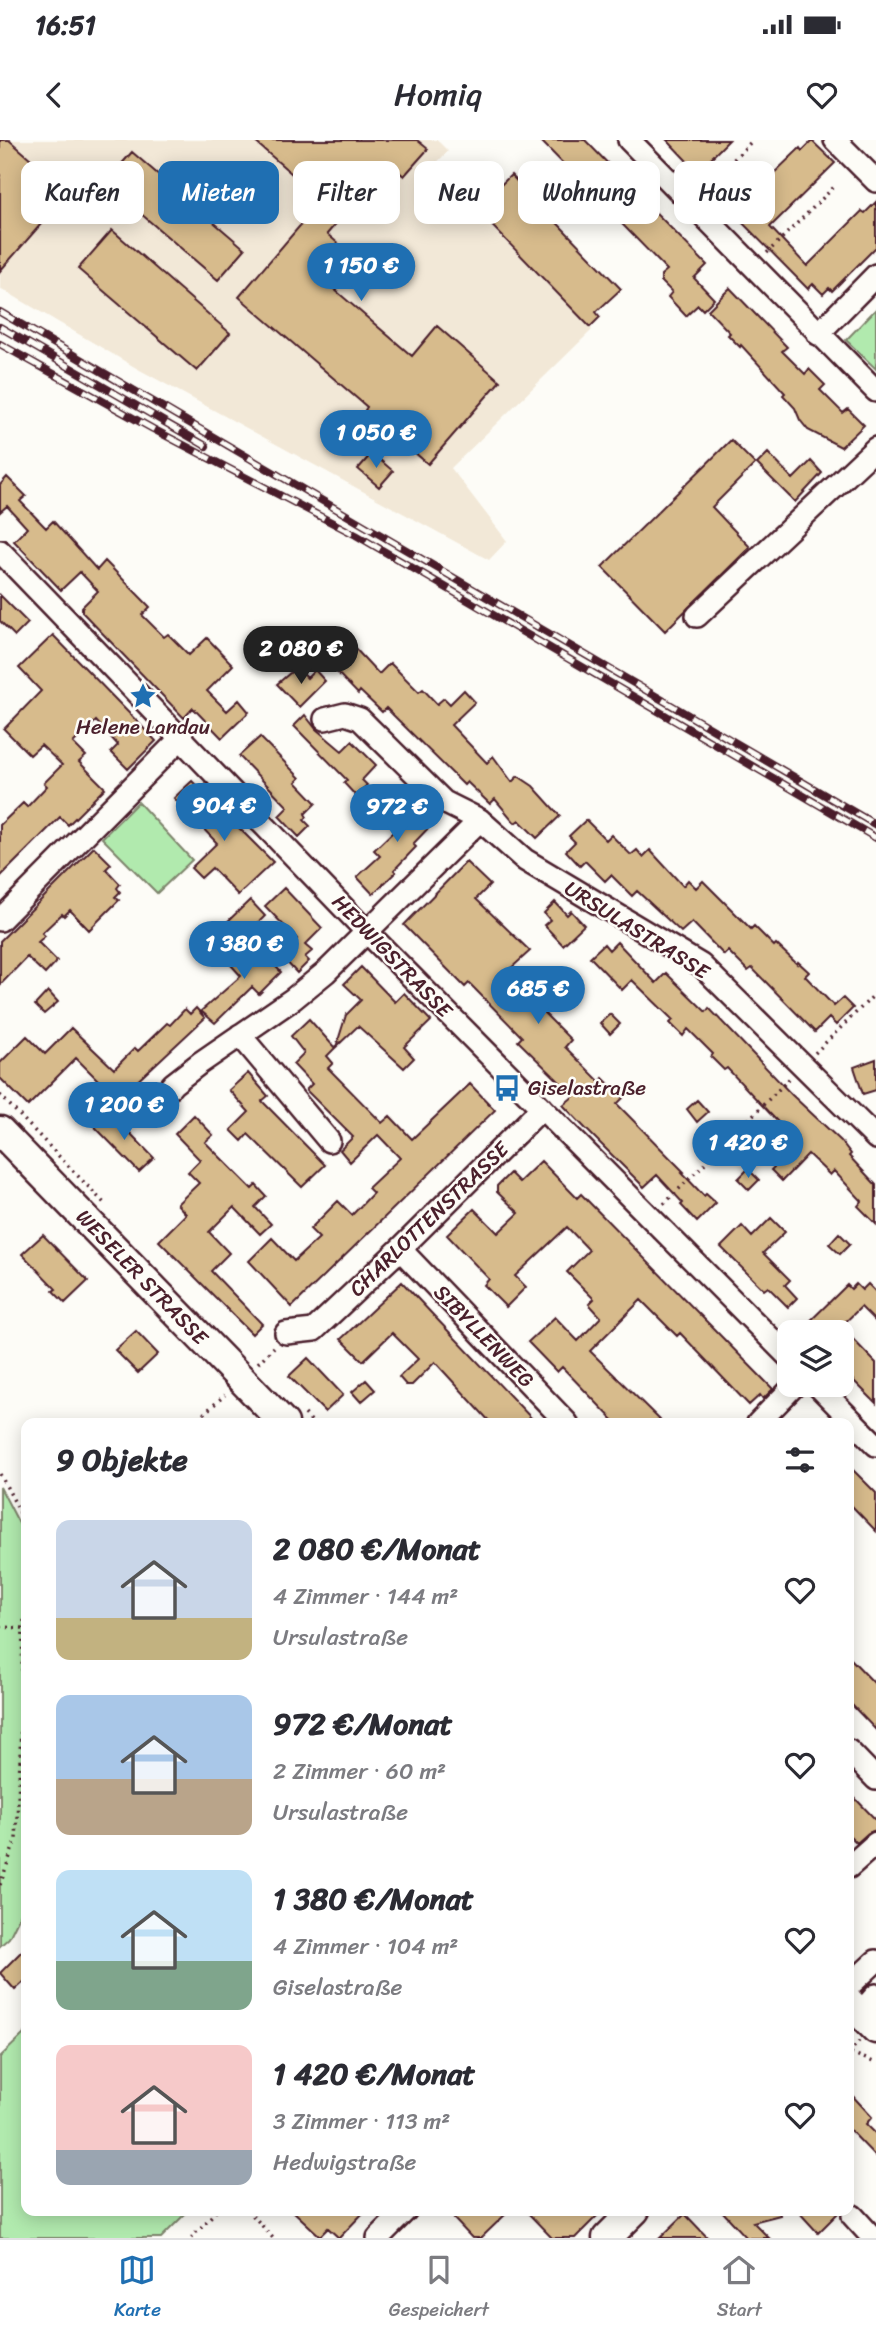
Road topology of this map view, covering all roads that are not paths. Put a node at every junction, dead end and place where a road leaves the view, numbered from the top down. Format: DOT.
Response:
graph roads {
  1 [pos="629,140"];
  2 [pos="835,140"];
  3 [pos="876,181"];
  4 [pos="876,275"];
  5 [pos="818,334"];
  6 [pos="876,391"];
  7 [pos="876,448"];
  8 [pos="0,551"];
  9 [pos="697,616"];
  10 [pos="325,719"];
  11 [pos="182,737"];
  12 [pos="480,820"];
  13 [pos="1,916"];
  14 [pos="367,932"];
  15 [pos="240,1035"];
  16 [pos="542,1108"];
  17 [pos="155,1112"];
  18 [pos="871,1123"];
  19 [pos="0,1131"];
  20 [pos="329,1141"];
  21 [pos="400,1249"];
  22 [pos="286,1333"];
  23 [pos="777,1345"];
  24 [pos="783,1397"];
  25 [pos="829,1397"];
  26 [pos="279,1418"];
  27 [pos="562,1418"];
  28 [pos="763,1418"];
  29 [pos="849,1418"];
  30 [pos="854,1423"];
  31 [pos="876,1445"];
  32 [pos="854,1762"];
  33 [pos="876,1779"];
  34 [pos="876,1843"];
  35 [pos="854,1863"];
  36 [pos="876,1961"];
  37 [pos="854,1981"];
  38 [pos="400,2216"];
  39 [pos="629,2216"];
  40 [pos="853,2216"];
  41 [pos="609,2237"];
  42 [pos="377,2238"];
  43 [pos="873,2238"];
  1 -- 5 [label="street"];
  2 -- 3 [label="street"];
  4 -- 5 [label="street"];
  5 -- 6 [label="street"];
  7 -- 9 [label="street"];
  8 -- 11 [label="street, HEDWIGSTRASSE"];
  10 -- 12 [label="street, URSULASTRASSE"];
  11 -- 13 [label="street"];
  11 -- 14 [label="street, HEDWIGSTRASSE"];
  12 -- 14 [label="street"];
  12 -- 18 [label="street, URSULASTRASSE"];
  14 -- 15 [label="street"];
  14 -- 16 [label="street, HEDWIGSTRASSE"];
  15 -- 17 [label="street"];
  15 -- 20 [label="street"];
  16 -- 21 [label="street, CHARLOTTENSTRASSE"];
  16 -- 23 [label="street, HEDWIGSTRASSE"];
  19 -- 26 [label="main road, WESELER STRASSE"];
  21 -- 22 [label="street, CHARLOTTENSTRASSE"];
  21 -- 27 [label="street, SIBYLLENWEG"];
  24 -- 28 [label="street"];
  25 -- 29 [label="street"];
  30 -- 31 [label="street"];
  32 -- 33 [label="street"];
  34 -- 35 [label="street"];
  36 -- 37 [label="street"];
  38 -- 42 [label="street"];
  39 -- 41 [label="main road"];
  40 -- 43 [label="street"];
}
